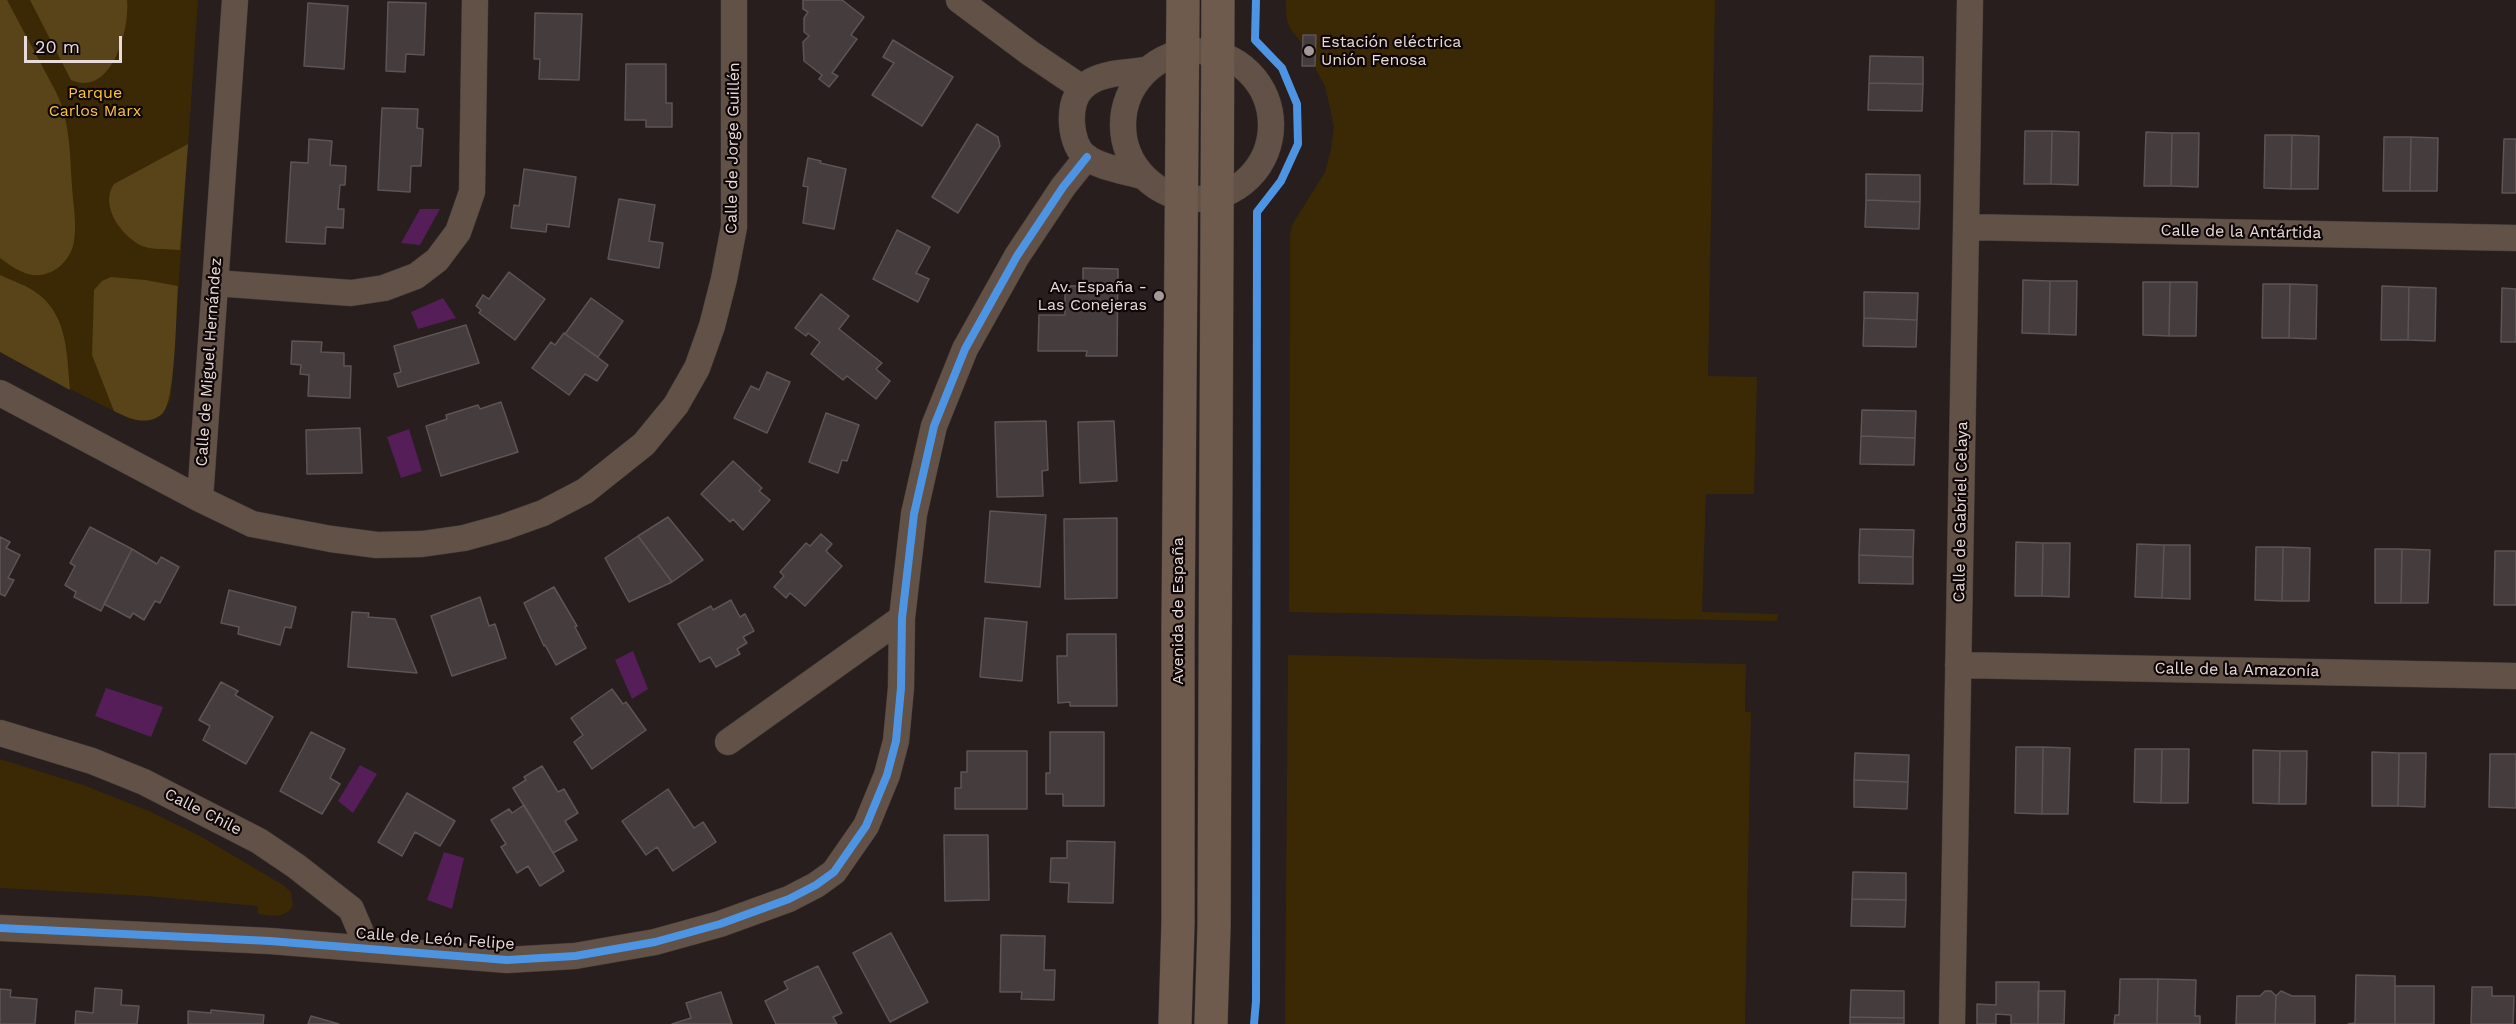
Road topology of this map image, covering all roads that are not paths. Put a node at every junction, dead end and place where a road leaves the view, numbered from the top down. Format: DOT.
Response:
graph roads {
  1 [pos="235,0"];
  2 [pos="475,0"];
  3 [pos="734,0"];
  4 [pos="959,0"];
  5 [pos="1182,0"];
  6 [pos="1218,0"];
  7 [pos="1970,0"];
  8 [pos="1182,51"];
  9 [pos="1217,53"];
  10 [pos="1146,70"];
  11 [pos="1082,88"];
  12 [pos="1087,157"];
  13 [pos="1143,176"];
  14 [pos="1181,199"];
  15 [pos="1217,199"];
  16 [pos="1966,227"];
  17 [pos="2516,238"];
  18 [pos="215,283"];
  19 [pos="0,393"];
  20 [pos="200,499"];
  21 [pos="902,618"];
  22 [pos="1958,665"];
  23 [pos="2516,676"];
  24 [pos="0,733"];
  25 [pos="728,742"];
  26 [pos="0,928"];
  27 [pos="364,948"];
  28 [pos="1175,1024"];
  29 [pos="1212,1024"];
  30 [pos="1952,1024"];
  1 -- 18 [label="street, Calle de Miguel Hernández"];
  2 -- 18 [label="street"];
  3 -- 20 [label="street, Calle de Jorge Guillén"];
  4 -- 11 [label="street"];
  5 -- 8 [label="street, Avenida de España"];
  6 -- 9 [label="street"];
  7 -- 16 [label="street, Calle de Gabriel Celaya"];
  8 -- 9 [label="street"];
  8 -- 10 [label="street"];
  8 -- 14 [label="street, Avenida de España"];
  9 -- 15 [label="street"];
  9 -- 15 [label="street"];
  10 -- 11 [label="street"];
  10 -- 13 [label="street"];
  11 -- 12 [label="street"];
  12 -- 13 [label="street"];
  12 -- 21 [label="street, Calle de León Felipe"];
  13 -- 14 [label="street"];
  14 -- 15 [label="street"];
  14 -- 28 [label="street, Avenida de España"];
  15 -- 29 [label="street"];
  16 -- 17 [label="street, Calle de la Antártida"];
  16 -- 22 [label="street, Calle de Gabriel Celaya"];
  18 -- 20 [label="street, Calle de Miguel Hernández"];
  19 -- 20 [label="street"];
  21 -- 25 [label="street"];
  21 -- 27 [label="street, Calle de León Felipe"];
  22 -- 23 [label="street, Calle de la Amazonía"];
  22 -- 30 [label="street, Calle de Gabriel Celaya"];
  24 -- 27 [label="street, Calle Chile"];
  26 -- 27 [label="street, Calle de León Felipe"];
}
